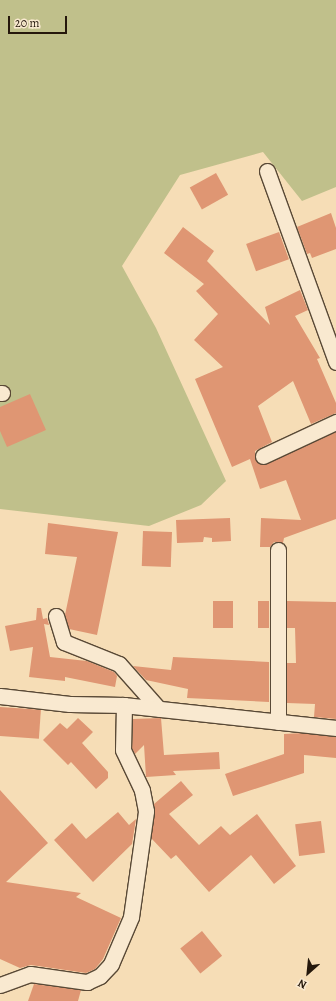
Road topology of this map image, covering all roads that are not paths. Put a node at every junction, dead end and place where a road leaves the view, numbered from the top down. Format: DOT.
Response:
graph roads {
  1 [pos="267,171"];
  2 [pos="336,362"];
  3 [pos="336,422"];
  4 [pos="263,456"];
  5 [pos="278,550"];
  6 [pos="56,616"];
  7 [pos="0,696"];
  8 [pos="124,705"];
  9 [pos="159,709"];
  10 [pos="278,722"];
  11 [pos="336,728"];
  12 [pos="0,985"];
  1 -- 2 [label="street"];
  3 -- 4 [label="street"];
  5 -- 10 [label="street"];
  6 -- 9 [label="street"];
  7 -- 8 [label="street"];
  8 -- 9 [label="street"];
  8 -- 12 [label="street"];
  9 -- 10 [label="street"];
  10 -- 11 [label="street"];
}
